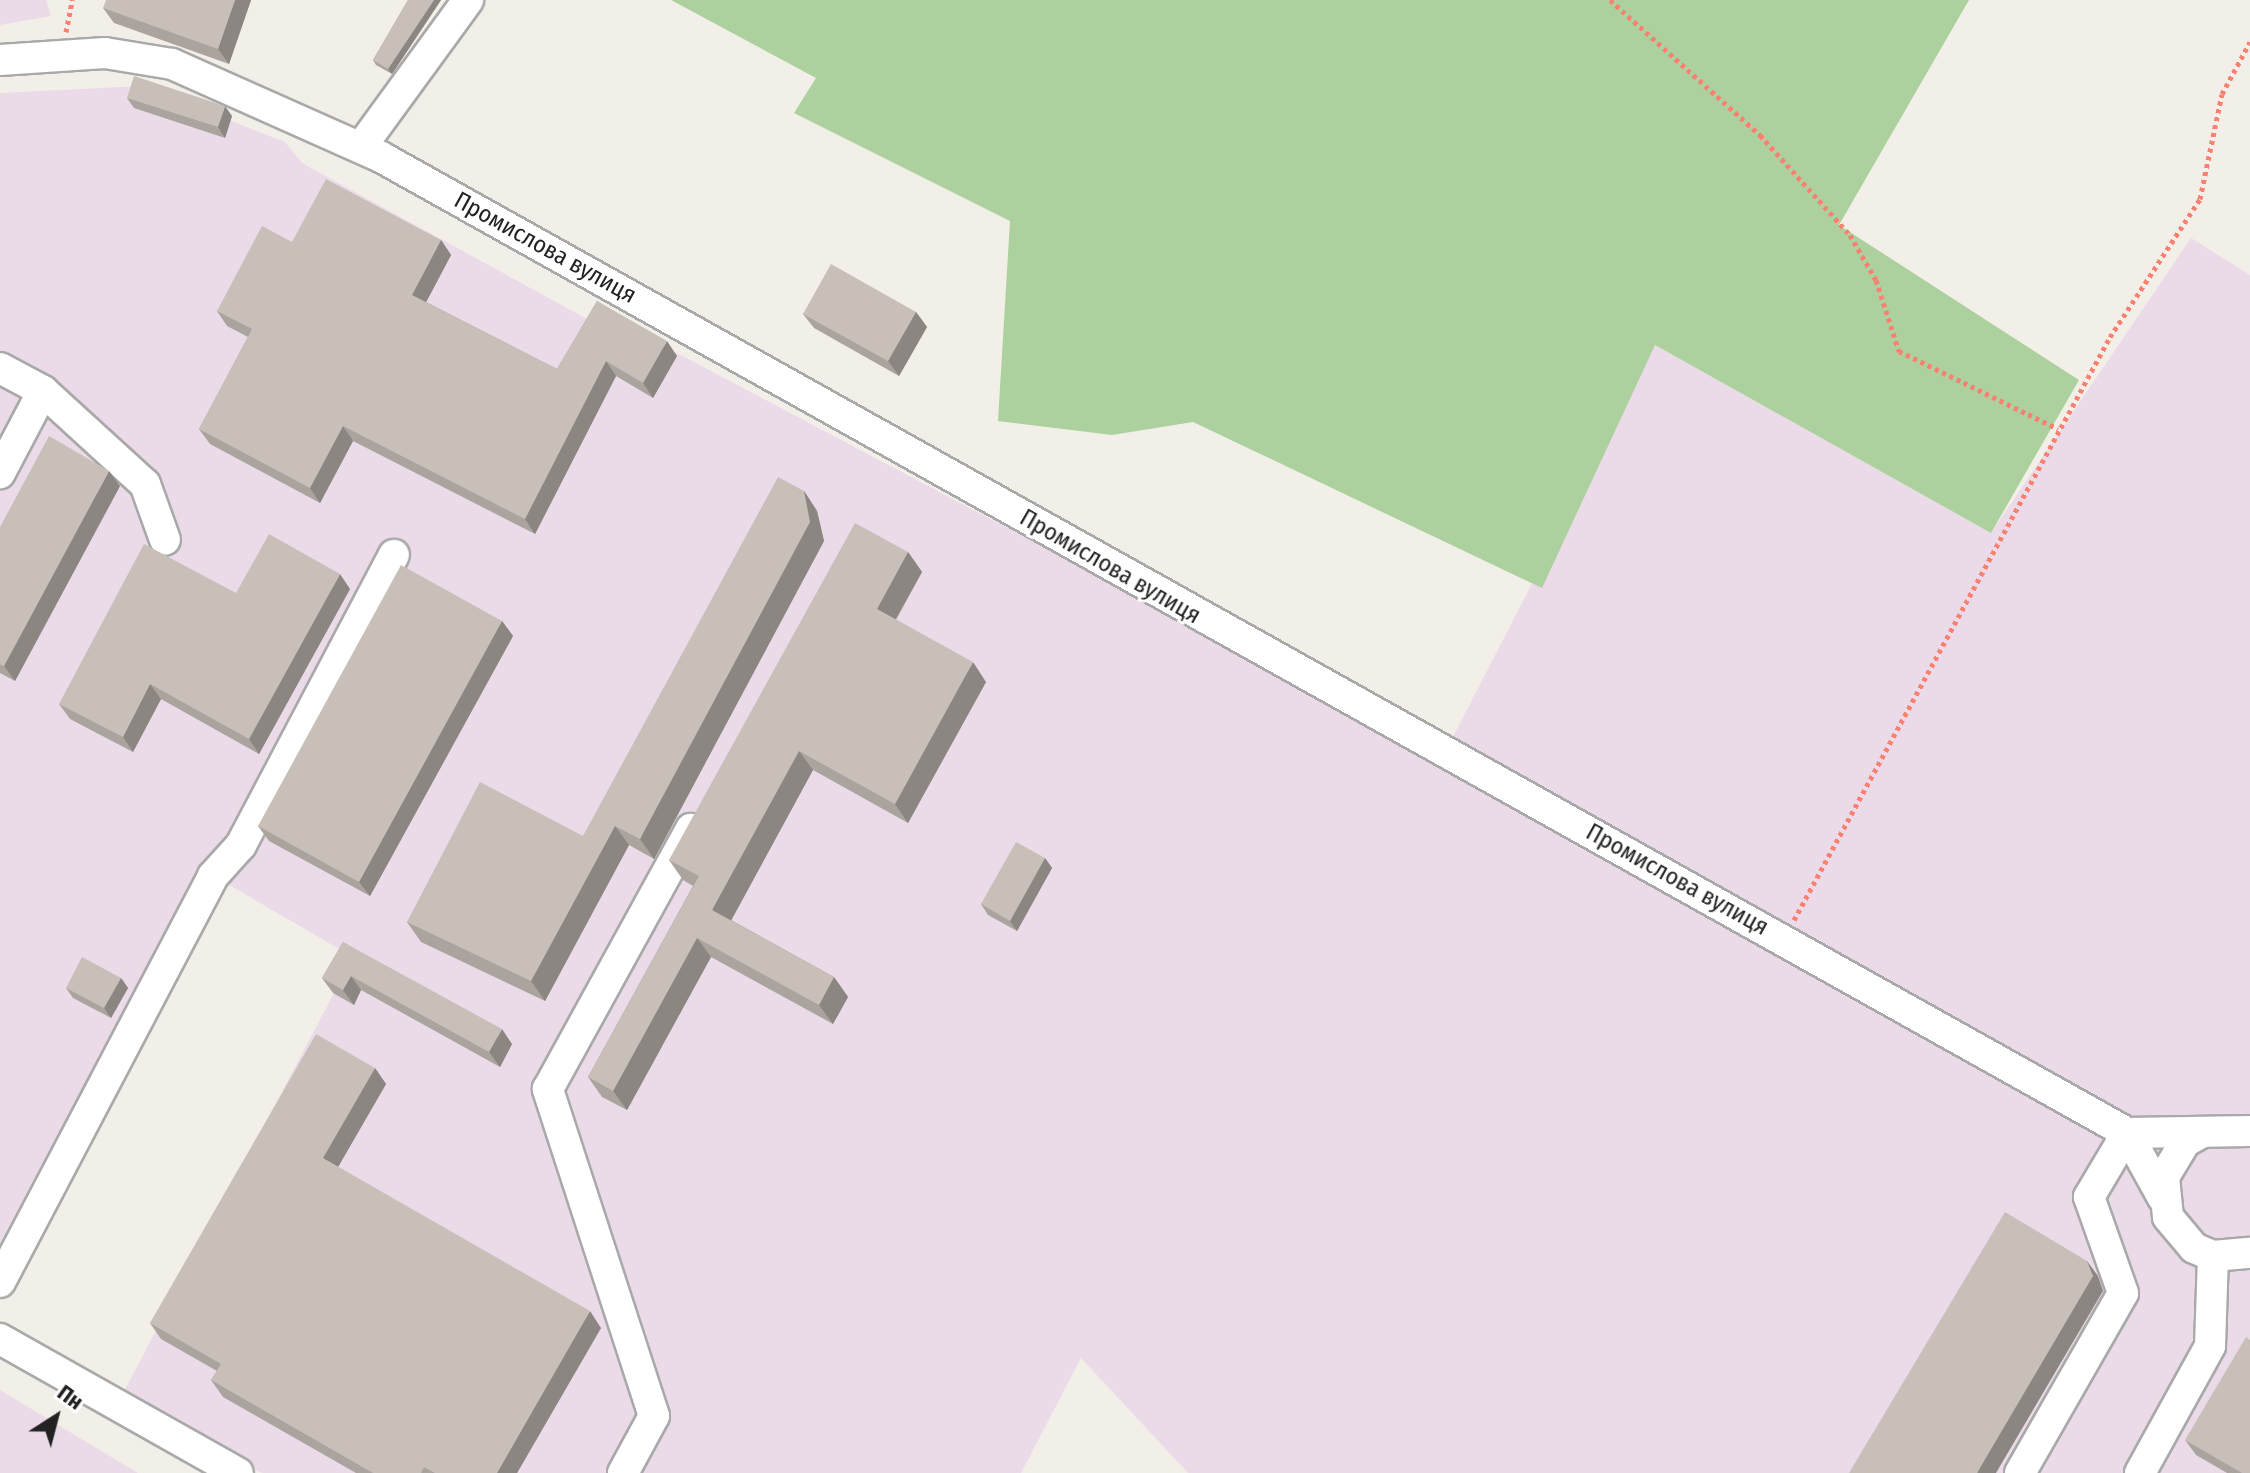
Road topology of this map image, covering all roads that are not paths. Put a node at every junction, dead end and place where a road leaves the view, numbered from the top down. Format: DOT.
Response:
graph roads {
  1 [pos="468,0"];
  2 [pos="0,60"];
  3 [pos="361,147"];
  4 [pos="0,368"];
  5 [pos="43,391"];
  6 [pos="0,473"];
  7 [pos="165,540"];
  8 [pos="394,555"];
  9 [pos="707,801"];
  10 [pos="2250,1131"];
  11 [pos="2203,1132"];
  12 [pos="2127,1133"];
  13 [pos="2163,1198"];
  14 [pos="2250,1253"];
  15 [pos="2213,1256"];
  16 [pos="0,1282"];
  17 [pos="0,1339"];
  18 [pos="238,1473"];
  19 [pos="623,1473"];
  20 [pos="2020,1473"];
  21 [pos="2140,1473"];
  1 -- 3 [label="street"];
  2 -- 3 [label="street, Промислова вулиця"];
  3 -- 12 [label="street, Промислова вулиця"];
  4 -- 5 [label="street"];
  5 -- 6 [label="street"];
  5 -- 7 [label="street"];
  8 -- 16 [label="street"];
  9 -- 19 [label="street"];
  10 -- 11 [label="street"];
  11 -- 12 [label="street"];
  11 -- 13 [label="street"];
  12 -- 13 [label="street"];
  12 -- 20 [label="street"];
  13 -- 15 [label="street"];
  14 -- 15 [label="street"];
  15 -- 21 [label="street"];
  17 -- 18 [label="street"];
}
